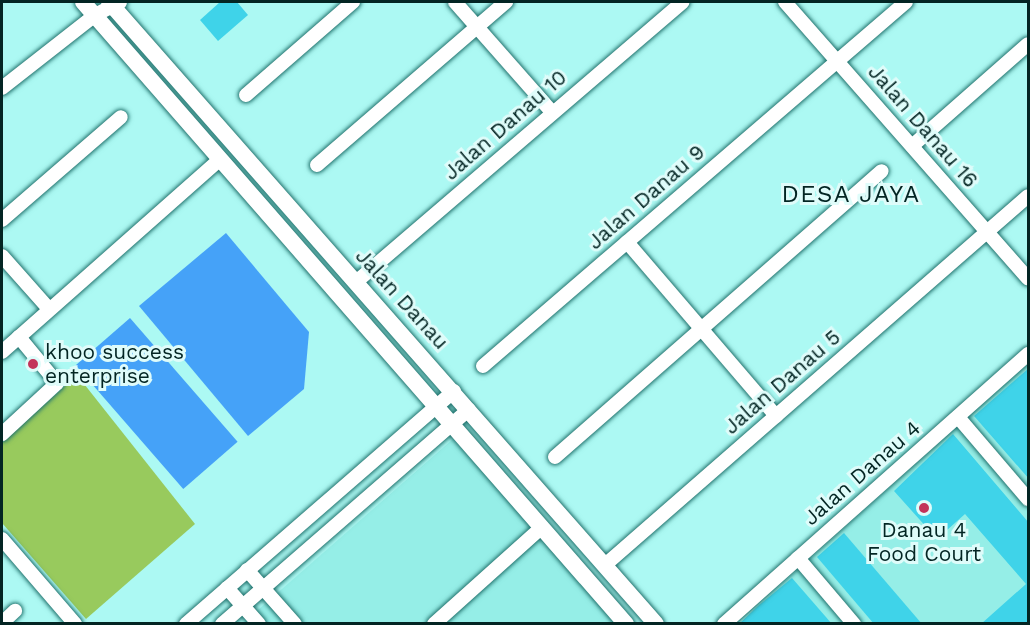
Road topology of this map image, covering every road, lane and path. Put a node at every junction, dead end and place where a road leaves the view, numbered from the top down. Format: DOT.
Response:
graph roads {
  1 [pos="83,2"];
  2 [pos="353,2"];
  3 [pos="455,2"];
  4 [pos="506,2"];
  5 [pos="683,2"];
  6 [pos="785,2"];
  7 [pos="906,2"];
  8 [pos="113,3"];
  9 [pos="94,15"];
  10 [pos="477,26"];
  11 [pos="1029,44"];
  12 [pos="837,61"];
  13 [pos="2,88"];
  14 [pos="246,95"];
  15 [pos="552,112"];
  16 [pos="121,117"];
  17 [pos="912,146"];
  18 [pos="220,159"];
  19 [pos="317,165"];
  20 [pos="882,171"];
  21 [pos="1029,196"];
  22 [pos="2,220"];
  23 [pos="987,231"];
  24 [pos="627,242"];
  25 [pos="2,256"];
  26 [pos="1029,279"];
  27 [pos="356,282"];
  28 [pos="49,309"];
  29 [pos="702,330"];
  30 [pos="19,337"];
  31 [pos="2,352"];
  32 [pos="1029,354"];
  33 [pos="483,366"];
  34 [pos="454,391"];
  35 [pos="436,406"];
  36 [pos="470,409"];
  37 [pos="776,416"];
  38 [pos="958,417"];
  39 [pos="452,424"];
  40 [pos="2,434"];
  41 [pos="555,457"];
  42 [pos="1029,499"];
  43 [pos="542,527"];
  44 [pos="2,539"];
  45 [pos="798,558"];
  46 [pos="605,565"];
  47 [pos="247,570"];
  48 [pos="227,588"];
  49 [pos="263,588"];
  50 [pos="243,606"];
  51 [pos="15,611"];
  52 [pos="2,623"];
  53 [pos="75,624"];
  54 [pos="186,624"];
  55 [pos="222,624"];
  56 [pos="259,624"];
  57 [pos="295,624"];
  58 [pos="434,624"];
  59 [pos="626,624"];
  60 [pos="656,624"];
  61 [pos="724,624"];
  62 [pos="854,624"];
  1 -- 9 [label="street, Jalan Danau"];
  2 -- 14 [label="street"];
  3 -- 10 [label="street"];
  4 -- 10 [label="street"];
  5 -- 15 [label="street, Jalan Danau 10"];
  6 -- 12 [label="street, Jalan Danau 16"];
  7 -- 12 [label="street, Jalan Danau 9"];
  8 -- 9 [label="street"];
  8 -- 27 [label="street, Jalan Danau"];
  9 -- 13 [label="street"];
  9 -- 18 [label="street, Jalan Danau"];
  10 -- 15 [label="street"];
  10 -- 19 [label="street"];
  11 -- 17 [label="street"];
  12 -- 17 [label="street, Jalan Danau 16"];
  12 -- 24 [label="street, Jalan Danau 9"];
  15 -- 27 [label="street, Jalan Danau 10"];
  16 -- 22 [label="street"];
  17 -- 23 [label="street, Jalan Danau 16"];
  18 -- 28 [label="street"];
  18 -- 35 [label="street, Jalan Danau"];
  20 -- 29 [label="street"];
  21 -- 23 [label="street, Jalan Danau 5"];
  23 -- 26 [label="street, Jalan Danau 16"];
  23 -- 37 [label="street, Jalan Danau 5"];
  24 -- 29 [label="street"];
  24 -- 33 [label="street, Jalan Danau 9"];
  25 -- 28 [label="street"];
  27 -- 34 [label="street, Jalan Danau"];
  28 -- 30 [label="street"];
  29 -- 37 [label="street"];
  29 -- 41 [label="street"];
  30 -- 31 [label="street"];
  30 -- 40 [label="street"];
  32 -- 38 [label="street, Jalan Danau 4"];
  34 -- 35 [label="street"];
  34 -- 36 [label="street, Jalan Danau"];
  35 -- 39 [label="street, Jalan Danau"];
  35 -- 47 [label="street"];
  36 -- 39 [label="street"];
  36 -- 46 [label="street, Jalan Danau"];
  37 -- 46 [label="street, Jalan Danau 5"];
  38 -- 42 [label="street"];
  38 -- 45 [label="street, Jalan Danau 4"];
  39 -- 43 [label="street, Jalan Danau"];
  39 -- 49 [label="street"];
  43 -- 58 [label="street"];
  43 -- 59 [label="street, Jalan Danau"];
  44 -- 53 [label="street"];
  45 -- 61 [label="street, Jalan Danau 4"];
  45 -- 62 [label="street"];
  46 -- 60 [label="street, Jalan Danau"];
  47 -- 48 [label="street"];
  47 -- 49 [label="street"];
  48 -- 50 [label="street"];
  48 -- 54 [label="street"];
  49 -- 50 [label="street"];
  49 -- 57 [label="street"];
  50 -- 55 [label="street"];
  50 -- 56 [label="street"];
  51 -- 52 [label="street"];
}
